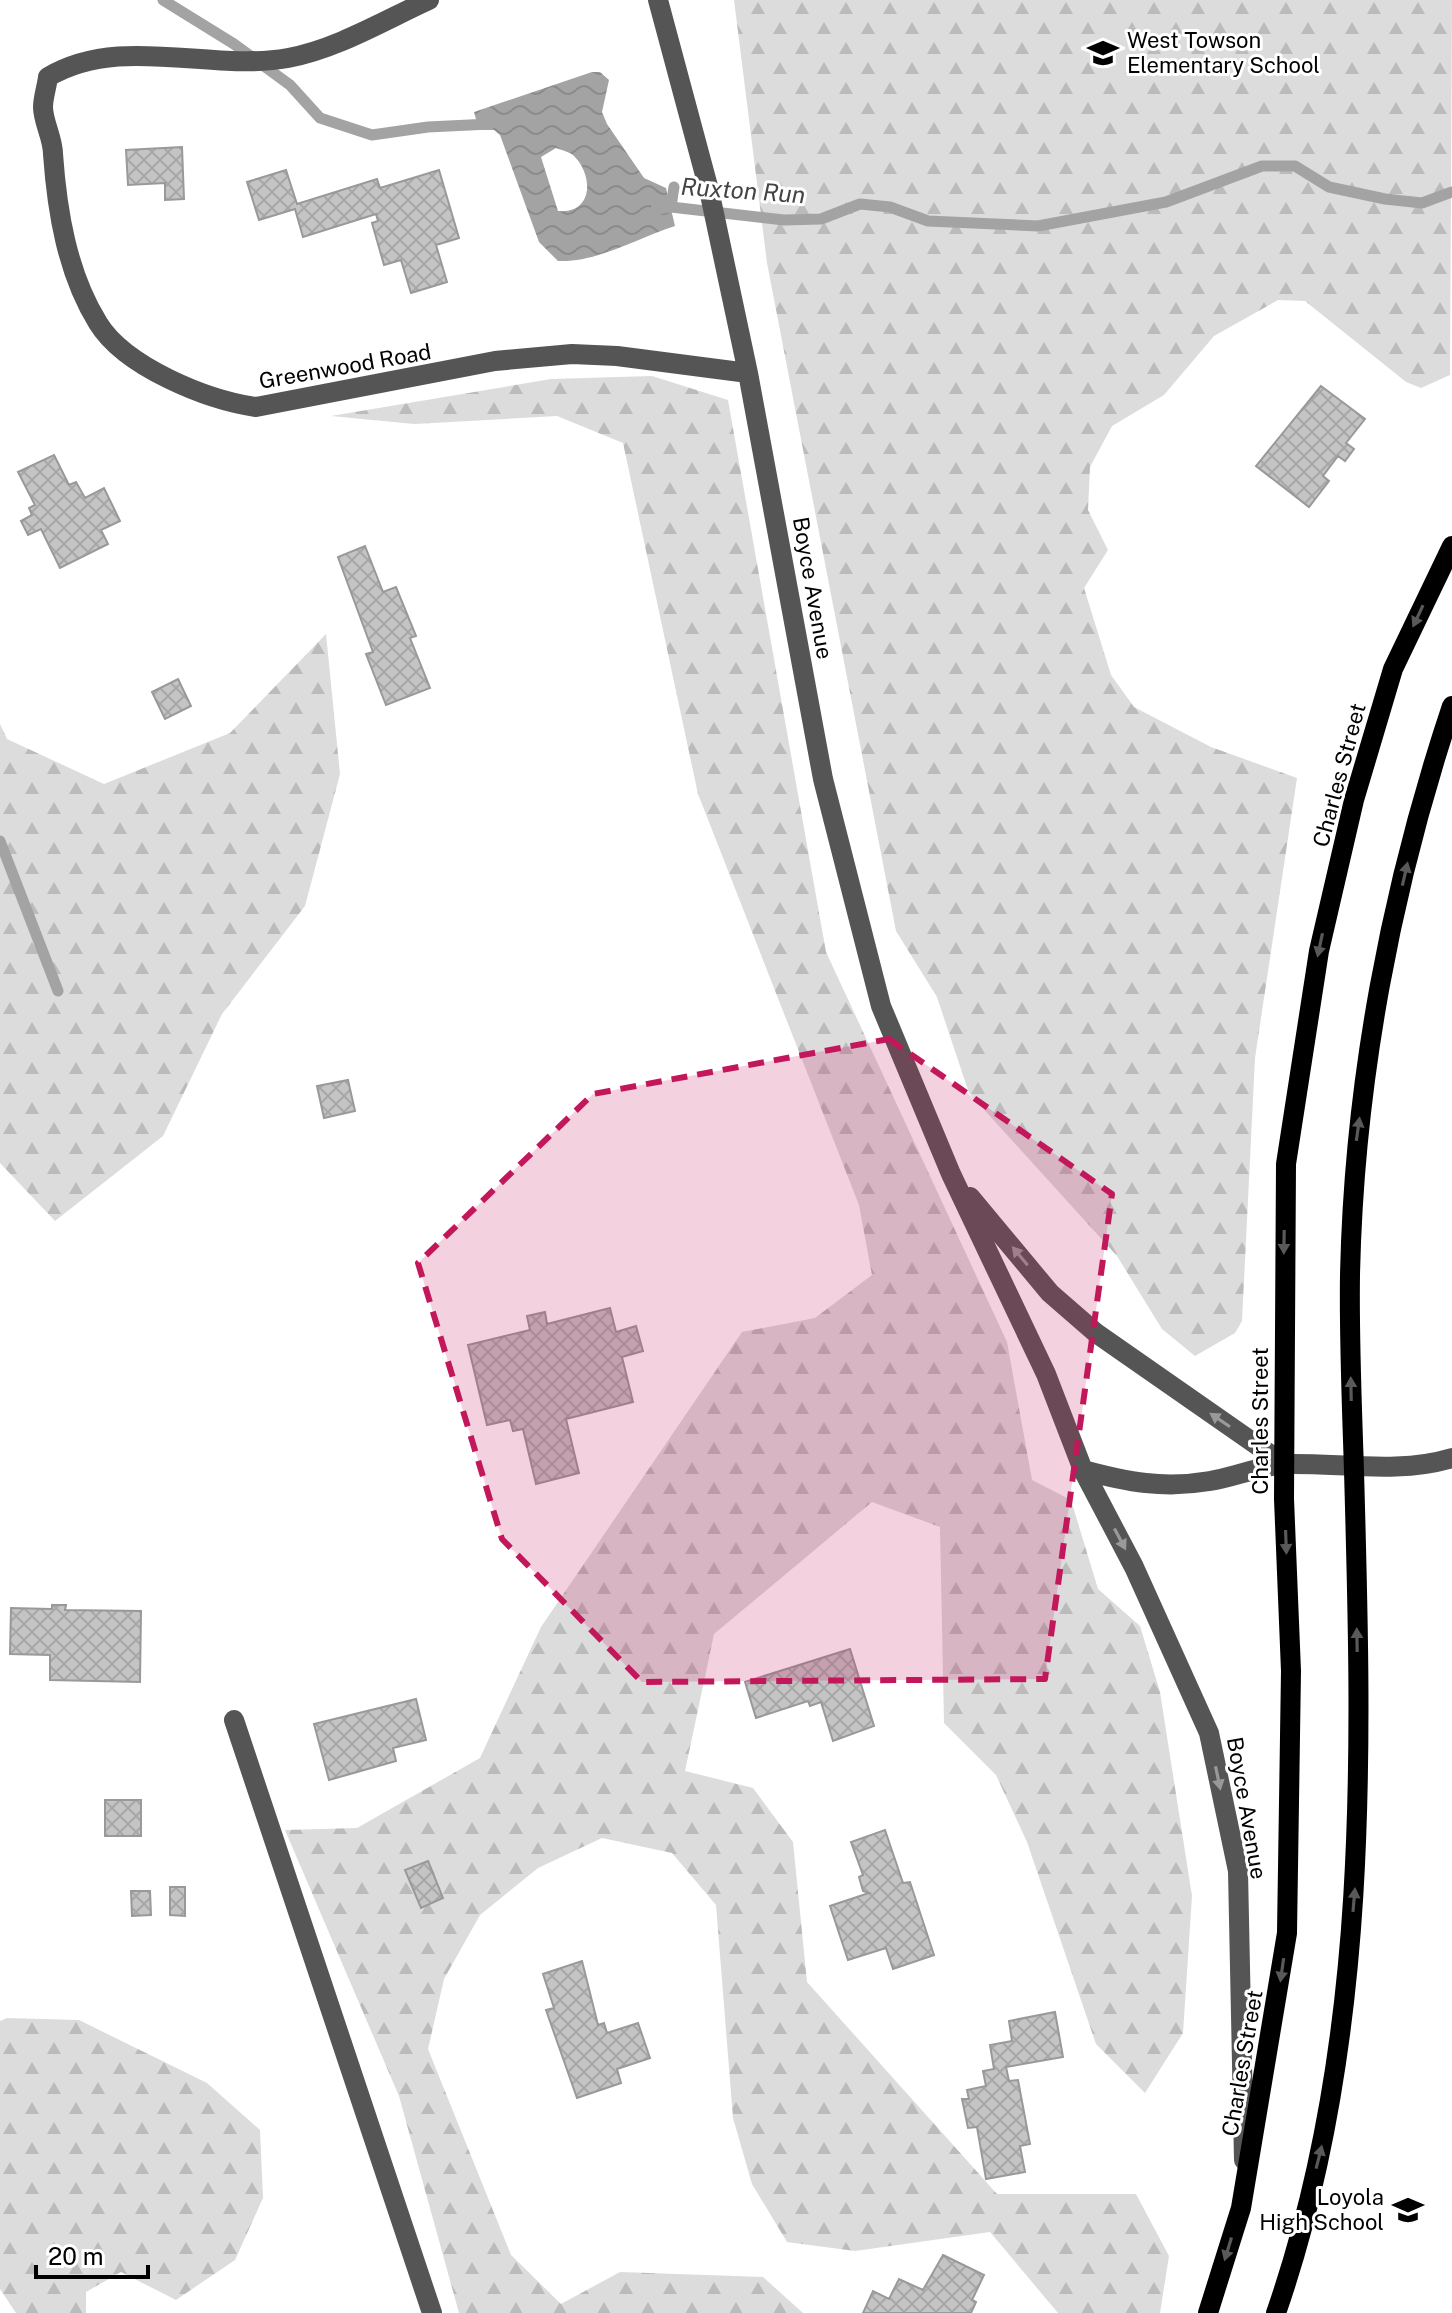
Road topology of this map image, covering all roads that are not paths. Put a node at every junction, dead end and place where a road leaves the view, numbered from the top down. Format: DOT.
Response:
graph roads {
  1 [pos="429,0"];
  2 [pos="658,0"];
  3 [pos="748,373"];
  4 [pos="1452,546"];
  5 [pos="1452,706"];
  6 [pos="951,1174"];
  7 [pos="1452,1458"];
  8 [pos="1284,1464"];
  9 [pos="1354,1467"];
  10 [pos="1083,1470"];
  11 [pos="234,1720"];
  12 [pos="1244,2184"];
  13 [pos="432,2313"];
  14 [pos="1208,2313"];
  15 [pos="1276,2313"];
  1 -- 3 [label="street, Greenwood Road"];
  2 -- 3 [label="street, Boyce Avenue"];
  3 -- 6 [label="street, Boyce Avenue"];
  4 -- 8 [label="main road, Charles Street, one-way"];
  9 -- 5 [label="main road, one-way"];
  8 -- 6 [label="street, Boyce Avenue, one-way"];
  6 -- 10 [label="street, Boyce Avenue"];
  7 -- 9 [label="street"];
  8 -- 9 [label="street"];
  8 -- 10 [label="street"];
  8 -- 12 [label="main road, Charles Street, one-way"];
  15 -- 9 [label="main road, one-way"];
  10 -- 12 [label="street, Boyce Avenue, one-way"];
  11 -- 13 [label="street"];
  12 -- 14 [label="main road, Charles Street, one-way"];
}
